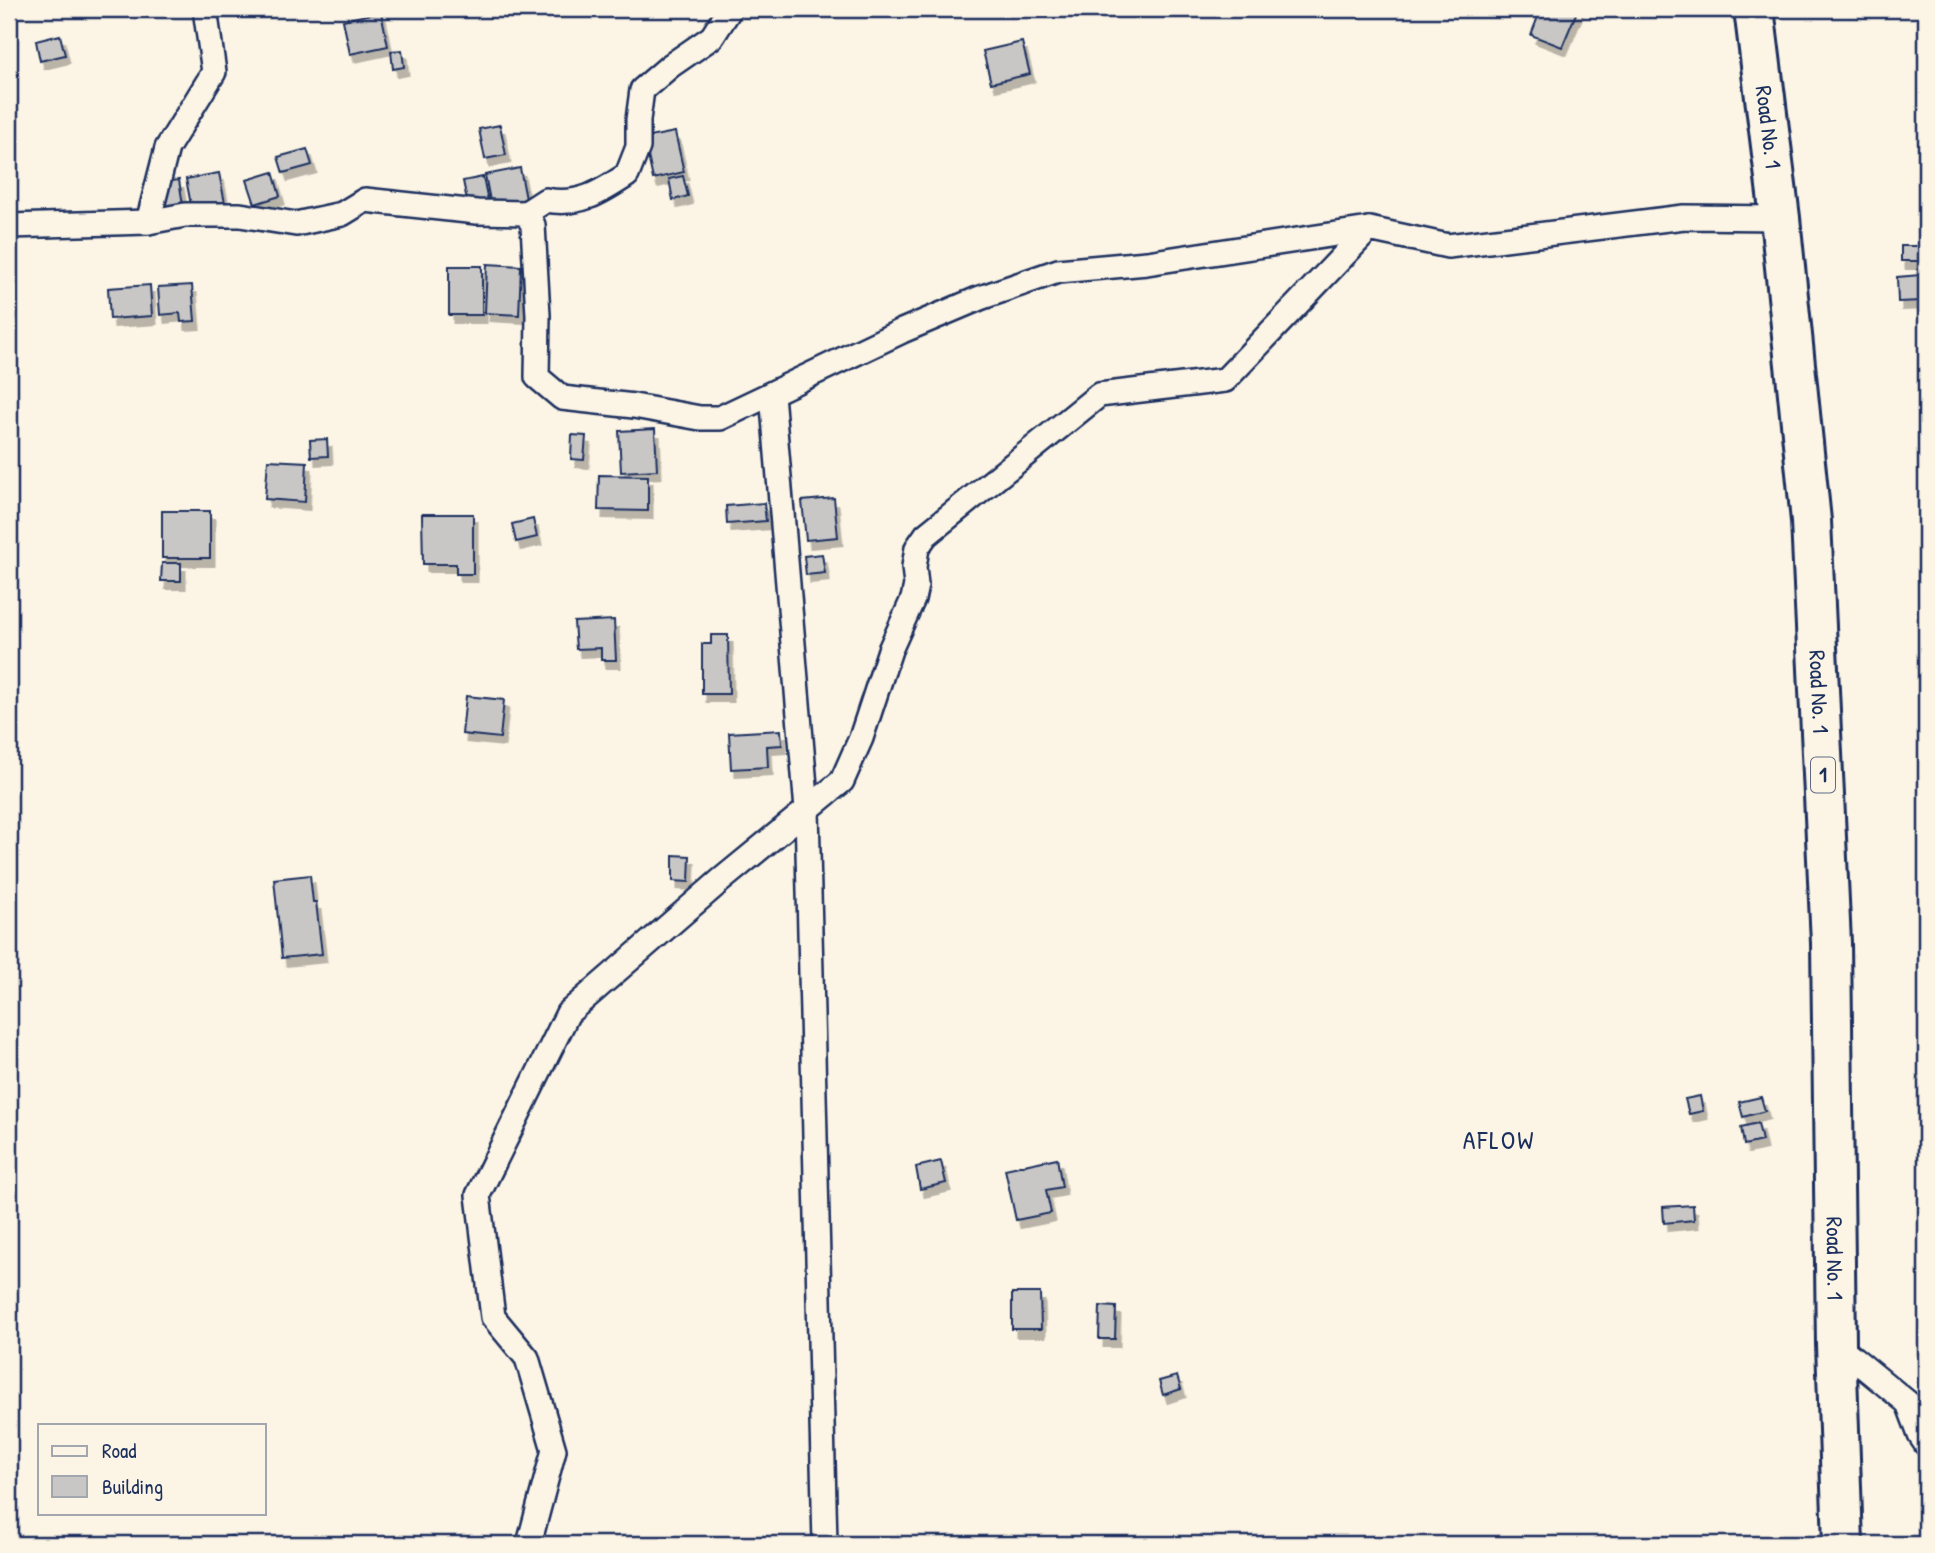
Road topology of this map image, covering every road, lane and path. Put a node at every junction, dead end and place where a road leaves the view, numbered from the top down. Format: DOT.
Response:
graph roads {
  1 [pos="205,9"];
  2 [pos="730,9"];
  3 [pos="1754,9"];
  4 [pos="526,213"];
  5 [pos="1780,218"];
  6 [pos="148,222"];
  7 [pos="9,226"];
  8 [pos="1369,229"];
  9 [pos="772,394"];
  10 [pos="807,810"];
  11 [pos="1836,1344"];
  12 [pos="1926,1444"];
  13 [pos="529,1544"];
  14 [pos="825,1544"];
  15 [pos="1843,1544"];
  1 -- 6 [label="street"];
  2 -- 4 [label="street"];
  3 -- 5 [label="highway, Road No. 1 / 1"];
  4 -- 6 [label="street"];
  4 -- 9 [label="street"];
  5 -- 8 [label="street"];
  5 -- 11 [label="highway, Road No. 1 / 1"];
  6 -- 7 [label="street"];
  8 -- 9 [label="street"];
  8 -- 10 [label="street"];
  9 -- 10 [label="street"];
  10 -- 13 [label="street"];
  10 -- 14 [label="street"];
  11 -- 12 [label="street"];
  11 -- 15 [label="highway, Road No. 1 / 1"];
}
